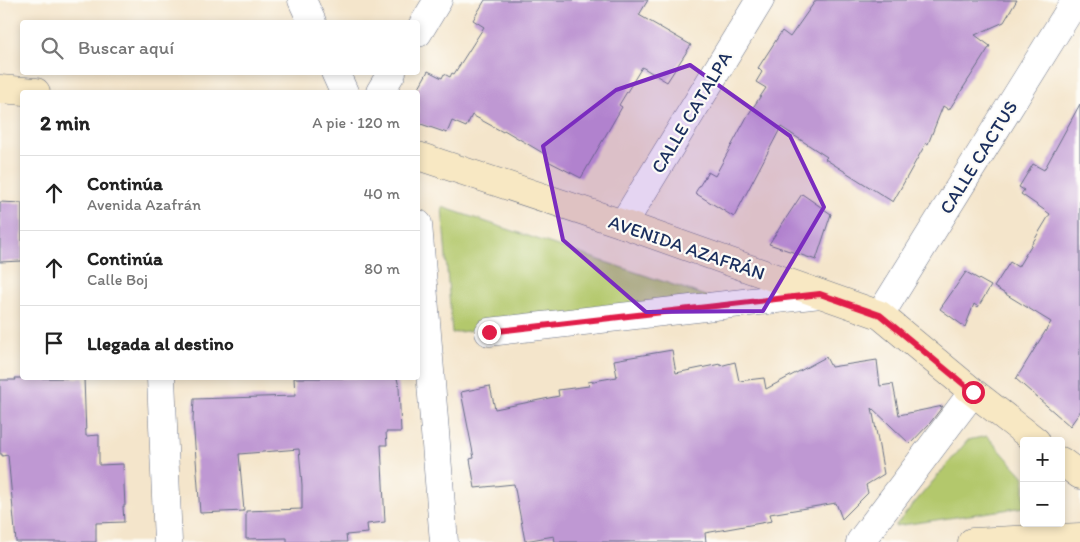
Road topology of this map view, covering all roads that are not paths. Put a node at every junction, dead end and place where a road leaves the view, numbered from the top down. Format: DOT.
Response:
graph roads {
  1 [pos="302,0"];
  2 [pos="438,0"];
  3 [pos="760,0"];
  4 [pos="1076,0"];
  5 [pos="311,20"];
  6 [pos="420,30"];
  7 [pos="336,75"];
  8 [pos="390,75"];
  9 [pos="0,89"];
  10 [pos="343,90"];
  11 [pos="381,90"];
  12 [pos="20,91"];
  13 [pos="420,157"];
  14 [pos="623,224"];
  15 [pos="420,248"];
  16 [pos="820,294"];
  17 [pos="880,315"];
  18 [pos="489,332"];
  19 [pos="161,380"];
  20 [pos="973,392"];
  21 [pos="1031,437"];
  22 [pos="1065,464"];
  23 [pos="1080,475"];
  24 [pos="1073,535"];
  25 [pos="168,542"];
  26 [pos="444,542"];
  27 [pos="860,542"];
  28 [pos="972,542"];
  1 -- 5 [label="street"];
  2 -- 6 [label="street"];
  3 -- 14 [label="street, CALLE CATALPA"];
  4 -- 17 [label="street, CALLE CACTUS"];
  7 -- 10 [label="street"];
  8 -- 11 [label="street"];
  9 -- 12 [label="street"];
  13 -- 14 [label="street, AVENIDA AZAFRÁN"];
  14 -- 16 [label="street, AVENIDA AZAFRÁN"];
  15 -- 26 [label="street"];
  16 -- 17 [label="street, AVENIDA AZAFRÁN"];
  16 -- 18 [label="street"];
  17 -- 20 [label="street, AVENIDA AZAFRÁN"];
  19 -- 25 [label="street"];
  20 -- 21 [label="street, AVENIDA AZAFRÁN"];
  20 -- 27 [label="street"];
  22 -- 23 [label="street"];
  24 -- 28 [label="street"];
}
